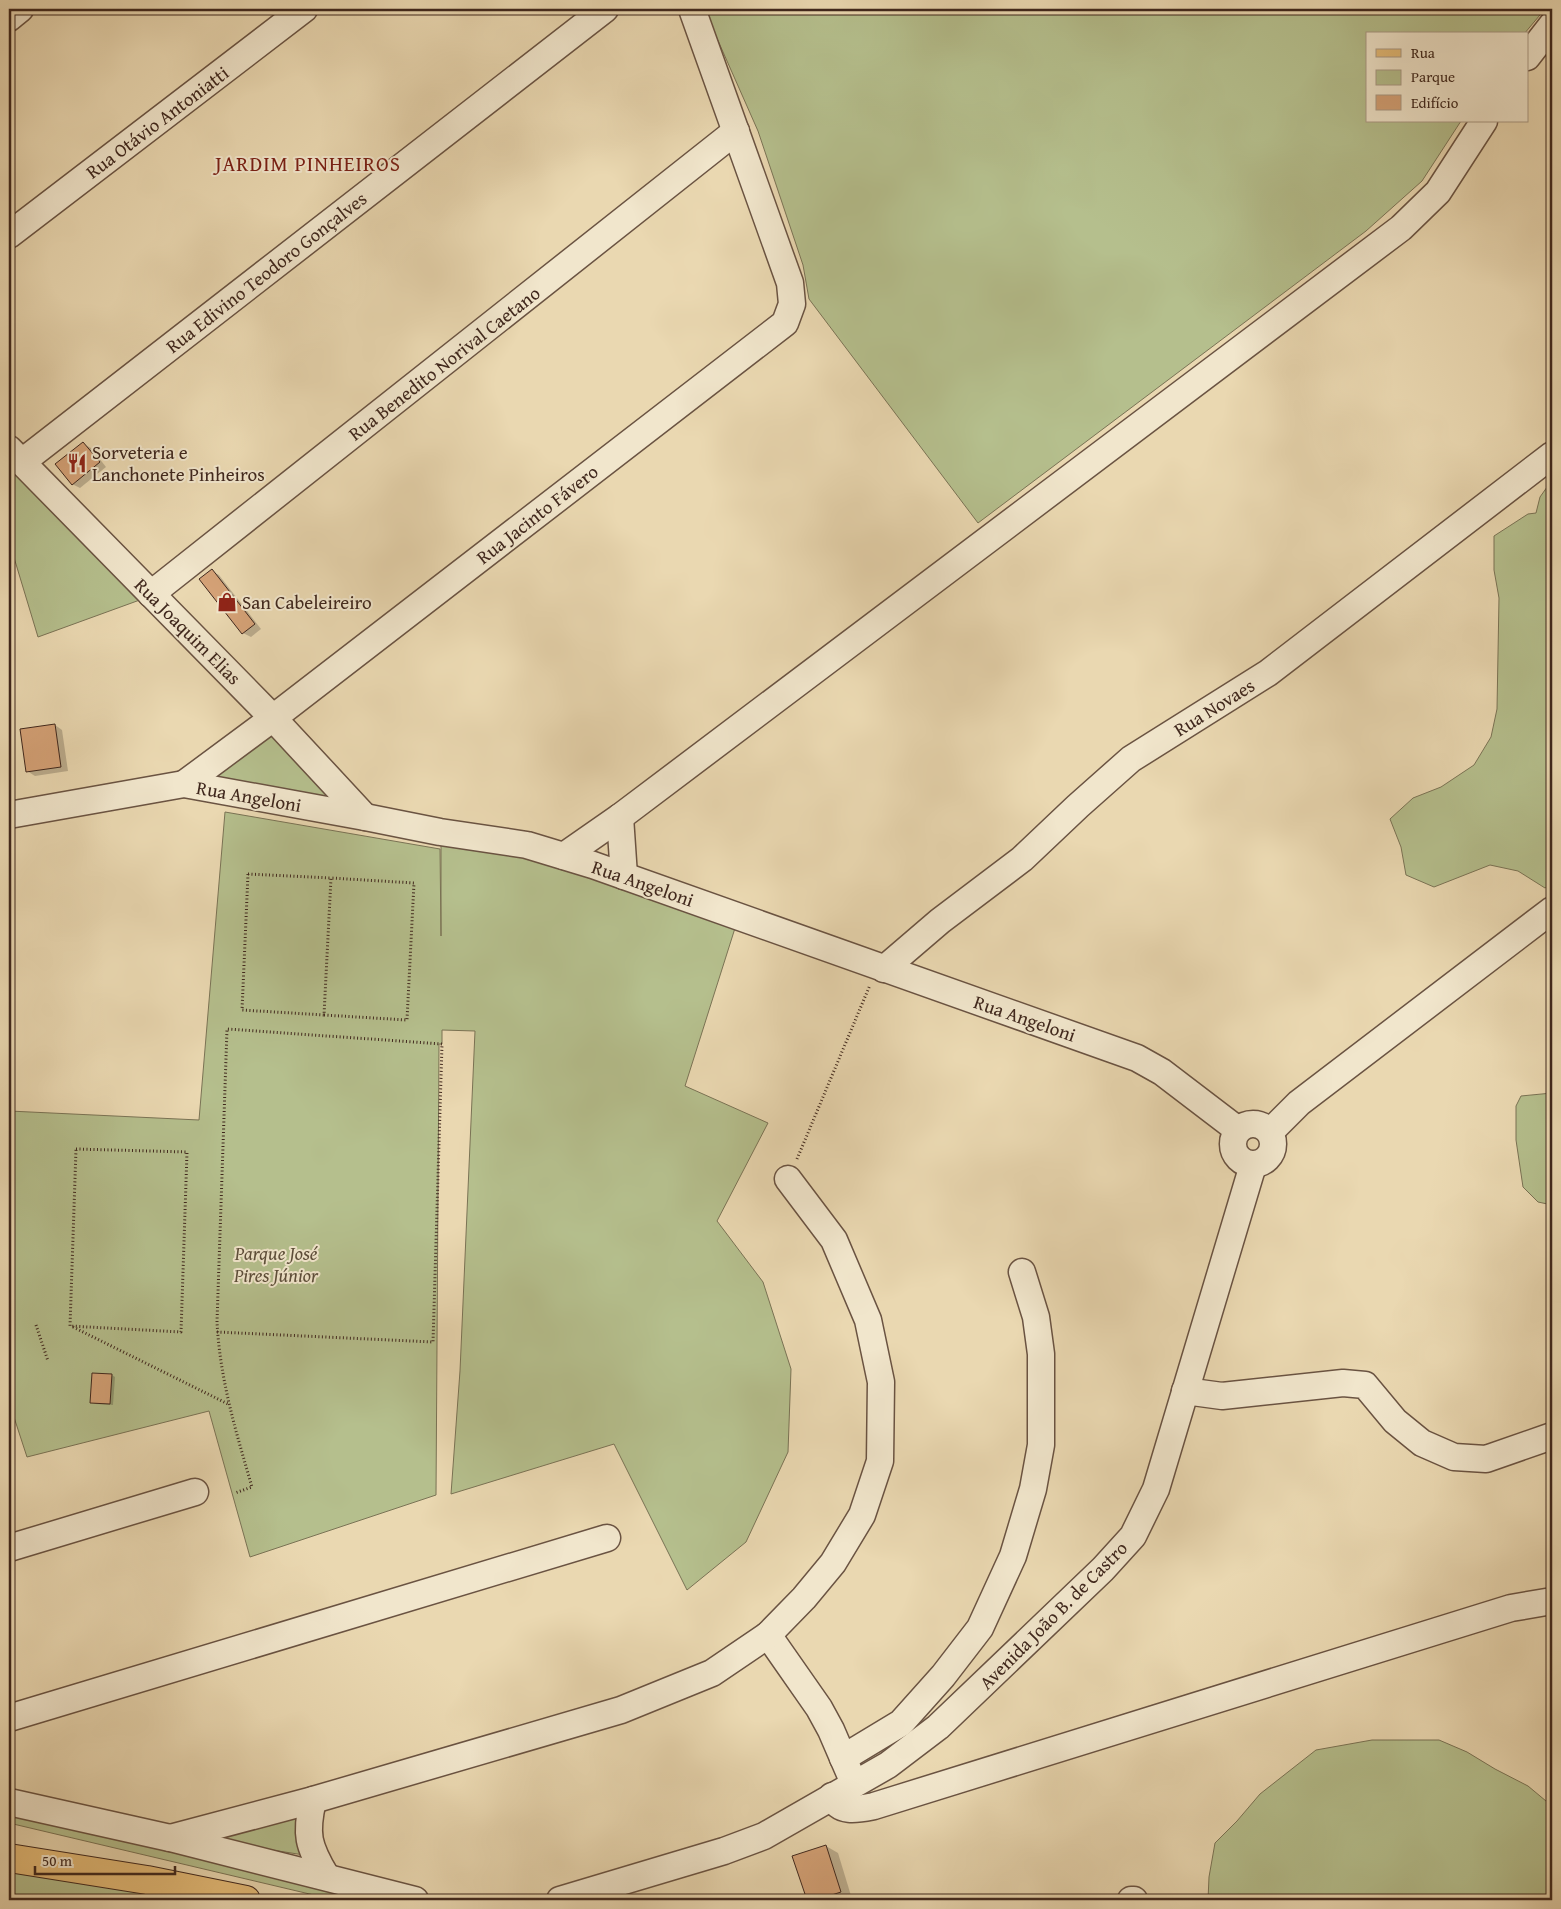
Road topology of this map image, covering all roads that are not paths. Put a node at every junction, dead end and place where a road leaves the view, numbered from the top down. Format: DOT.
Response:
graph roads {
  1 [pos="20,9"];
  2 [pos="304,9"];
  3 [pos="605,9"];
  4 [pos="692,9"];
  5 [pos="9,18"];
  6 [pos="1552,25"];
  7 [pos="1528,56"];
  8 [pos="1483,122"];
  9 [pos="736,131"];
  10 [pos="9,235"];
  11 [pos="15,455"];
  12 [pos="1552,455"];
  13 [pos="151,594"];
  14 [pos="273,718"];
  15 [pos="184,784"];
  16 [pos="9,815"];
  17 [pos="365,816"];
  18 [pos="620,817"];
  19 [pos="564,856"];
  20 [pos="624,876"];
  21 [pos="1552,910"];
  22 [pos="881,967"];
  23 [pos="1238,1130"];
  24 [pos="1270,1132"];
  25 [pos="1253,1164"];
  26 [pos="788,1179"];
  27 [pos="1022,1272"];
  28 [pos="1185,1391"];
  29 [pos="1552,1436"];
  30 [pos="195,1492"];
  31 [pos="606,1538"];
  32 [pos="9,1548"];
  33 [pos="1552,1601"];
  34 [pos="768,1635"];
  35 [pos="9,1718"];
  36 [pos="843,1758"];
  37 [pos="843,1790"];
  38 [pos="12,1799"];
  39 [pos="312,1800"];
  40 [pos="170,1838"];
  41 [pos="9,1858"];
  42 [pos="326,1876"];
  43 [pos="246,1900"];
  44 [pos="415,1900"];
  45 [pos="560,1900"];
  1 -- 5 [label="street"];
  2 -- 10 [label="street, Rua Otávio Antoniatti"];
  3 -- 11 [label="street, Rua Edivino Teodoro Gonçalves"];
  4 -- 9 [label="street"];
  6 -- 7 [label="street"];
  8 -- 18 [label="street"];
  9 -- 13 [label="street, Rua Benedito Norival Caetano"];
  9 -- 14 [label="street, Rua Jacinto Fávero"];
  11 -- 13 [label="street, Rua Joaquim Elias"];
  12 -- 22 [label="street, Rua Novaes"];
  13 -- 14 [label="street, Rua Joaquim Elias"];
  14 -- 15 [label="street, Rua Jacinto Fávero"];
  14 -- 17 [label="street, Rua Joaquim Elias"];
  15 -- 16 [label="street, Rua Angeloni"];
  15 -- 17 [label="street, Rua Angeloni"];
  17 -- 19 [label="street, Rua Angeloni"];
  18 -- 19 [label="street"];
  18 -- 20 [label="street"];
  19 -- 20 [label="street, Rua Angeloni"];
  20 -- 22 [label="street, Rua Angeloni"];
  21 -- 24 [label="street"];
  22 -- 23 [label="street, Rua Angeloni"];
  23 -- 24 [label="street"];
  23 -- 25 [label="street"];
  24 -- 25 [label="street"];
  25 -- 28 [label="street, Avenida João B. de Castro"];
  26 -- 34 [label="street"];
  27 -- 36 [label="street"];
  28 -- 29 [label="street"];
  28 -- 37 [label="street, Avenida João B. de Castro"];
  30 -- 32 [label="street"];
  31 -- 35 [label="street"];
  33 -- 37 [label="street"];
  34 -- 36 [label="street"];
  34 -- 39 [label="street"];
  36 -- 37 [label="street"];
  37 -- 45 [label="street, Avenida João B. de Castro"];
  38 -- 40 [label="street"];
  39 -- 40 [label="street"];
  39 -- 42 [label="street"];
  40 -- 42 [label="street"];
  41 -- 43 [label="main road"];
  42 -- 44 [label="street"];
}
